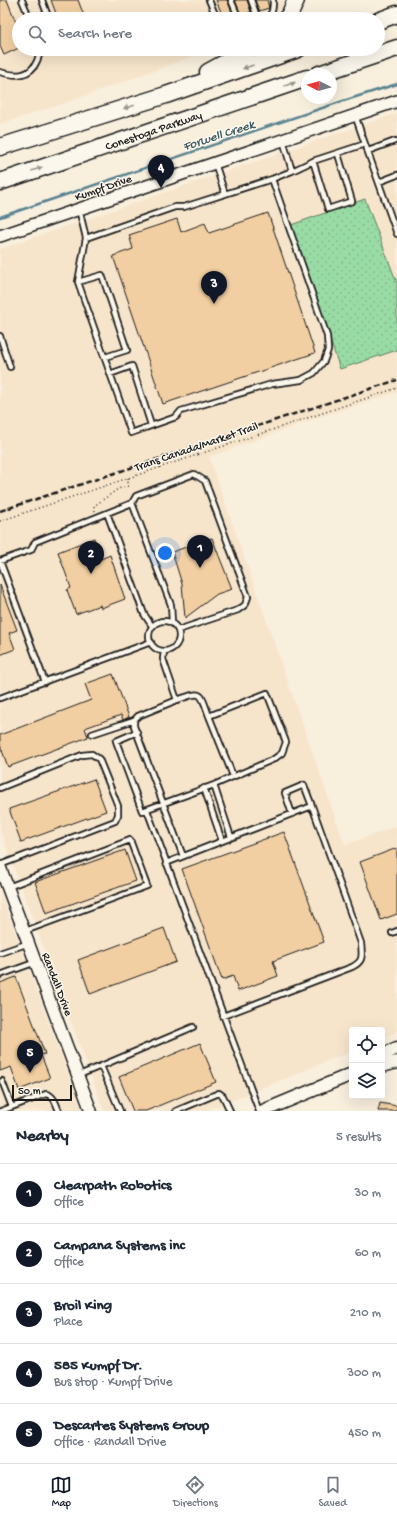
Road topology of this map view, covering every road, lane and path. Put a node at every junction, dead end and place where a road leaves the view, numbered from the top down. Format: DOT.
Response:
graph roads {
  1 [pos="22,0"];
  2 [pos="42,0"];
  3 [pos="209,0"];
  4 [pos="231,0"];
  5 [pos="251,0"];
  6 [pos="272,0"];
  7 [pos="296,0"];
  8 [pos="27,12"];
  9 [pos="46,12"];
  10 [pos="214,12"];
  11 [pos="236,12"];
  12 [pos="255,12"];
  13 [pos="272,12"];
  14 [pos="291,12"];
  15 [pos="397,14"];
  16 [pos="385,18"];
  17 [pos="397,48"];
  18 [pos="385,52"];
  19 [pos="39,56"];
  20 [pos="237,56"];
  21 [pos="278,56"];
  22 [pos="373,56"];
  23 [pos="337,68"];
  24 [pos="0,72"];
  25 [pos="301,80"];
  26 [pos="166,95"];
  27 [pos="397,101"];
  28 [pos="355,115"];
  29 [pos="283,140"];
  30 [pos="395,141"];
  31 [pos="365,144"];
  32 [pos="0,147"];
  33 [pos="368,151"];
  34 [pos="338,154"];
  35 [pos="313,161"];
  36 [pos="215,163"];
  37 [pos="292,171"];
  38 [pos="397,175"];
  39 [pos="272,179"];
  40 [pos="0,182"];
  41 [pos="379,182"];
  42 [pos="225,194"];
  43 [pos="79,209"];
  44 [pos="397,234"];
  45 [pos="0,236"];
  46 [pos="86,238"];
  47 [pos="78,282"];
  48 [pos="0,336"];
  49 [pos="105,357"];
  50 [pos="10,367"];
  51 [pos="110,374"];
  52 [pos="397,388"];
  53 [pos="152,425"];
  54 [pos="128,478"];
  55 [pos="132,503"];
  56 [pos="107,513"];
  57 [pos="96,517"];
  58 [pos="0,521"];
  59 [pos="0,561"];
  60 [pos="172,622"];
  61 [pos="152,626"];
  62 [pos="178,630"];
  63 [pos="151,642"];
  64 [pos="164,651"];
  65 [pos="45,682"];
  66 [pos="0,698"];
  67 [pos="177,700"];
  68 [pos="210,716"];
  69 [pos="134,720"];
  70 [pos="137,732"];
  71 [pos="92,734"];
  72 [pos="233,776"];
  73 [pos="214,785"];
  74 [pos="0,788"];
  75 [pos="204,788"];
  76 [pos="164,803"];
  77 [pos="312,806"];
  78 [pos="147,810"];
  79 [pos="292,814"];
  80 [pos="231,837"];
  81 [pos="222,841"];
  82 [pos="184,856"];
  83 [pos="166,863"];
  84 [pos="0,866"];
  85 [pos="8,887"];
  86 [pos="24,931"];
  87 [pos="29,943"];
  88 [pos="0,953"];
  89 [pos="36,962"];
  90 [pos="0,975"];
  91 [pos="223,1016"];
  92 [pos="193,1027"];
  93 [pos="397,1048"];
  94 [pos="385,1054"];
  95 [pos="397,1062"];
  96 [pos="385,1065"];
  97 [pos="101,1066"];
  98 [pos="79,1075"];
  99 [pos="349,1075"];
  100 [pos="2,1081"];
  101 [pos="12,1107"];
  102 [pos="1,1111"];
  103 [pos="59,1111"];
  104 [pos="91,1111"];
  105 [pos="120,1111"];
  106 [pos="176,1111"];
  107 [pos="230,1111"];
  108 [pos="259,1111"];
  109 [pos="263,1111"];
  1 -- 8 [label="lane"];
  2 -- 9 [label="lane"];
  3 -- 10 [label="lane"];
  4 -- 11 [label="lane"];
  5 -- 12 [label="lane"];
  6 -- 13 [label="lane"];
  7 -- 14 [label="highway"];
  15 -- 16 [label="highway"];
  17 -- 18 [label="highway"];
  19 -- 24 [label="lane"];
  20 -- 26 [label="highway"];
  21 -- 26 [label="highway, one-way"];
  22 -- 23 [label="highway"];
  40 -- 25 [label="highway, Conestoga Parkway, one-way"];
  26 -- 32 [label="highway, one-way"];
  27 -- 28 [label="street, Kumpf Drive"];
  28 -- 29 [label="street, Kumpf Drive"];
  28 -- 31 [label="lane"];
  29 -- 36 [label="street, Kumpf Drive"];
  29 -- 37 [label="lane"];
  30 -- 33 [label="lane"];
  31 -- 33 [label="lane"];
  31 -- 34 [label="lane"];
  33 -- 41 [label="lane"];
  34 -- 35 [label="lane"];
  34 -- 35 [label="lane"];
  35 -- 37 [label="lane"];
  36 -- 42 [label="lane"];
  36 -- 43 [label="street, Kumpf Drive"];
  37 -- 39 [label="lane"];
  38 -- 41 [label="lane"];
  39 -- 42 [label="lane"];
  39 -- 53 [label="lane"];
  41 -- 44 [label="lane"];
  42 -- 46 [label="lane"];
  43 -- 45 [label="street, Kumpf Drive"];
  43 -- 46 [label="lane"];
  46 -- 47 [label="lane"];
  47 -- 49 [label="lane"];
  47 -- 49 [label="lane"];
  48 -- 50 [label="lane"];
  49 -- 51 [label="lane"];
  51 -- 53 [label="lane"];
  51 -- 53 [label="lane"];
  52 -- 54 [label="path, Trans Canada/Market Trail"];
  54 -- 57 [label="path"];
  54 -- 58 [label="path, Trans Canada/Market Trail"];
  55 -- 56 [label="lane"];
  55 -- 60 [label="lane"];
  55 -- 62 [label="lane"];
  56 -- 57 [label="lane"];
  56 -- 61 [label="lane"];
  57 -- 59 [label="lane"];
  59 -- 65 [label="lane"];
  60 -- 61 [label="lane"];
  60 -- 62 [label="lane"];
  61 -- 63 [label="lane"];
  62 -- 64 [label="lane"];
  63 -- 64 [label="lane"];
  63 -- 65 [label="lane"];
  64 -- 67 [label="lane"];
  65 -- 66 [label="lane"];
  67 -- 68 [label="lane"];
  67 -- 69 [label="lane"];
  68 -- 72 [label="lane"];
  68 -- 72 [label="lane"];
  69 -- 70 [label="lane"];
  69 -- 71 [label="lane"];
  70 -- 76 [label="lane"];
  70 -- 78 [label="lane"];
  72 -- 73 [label="lane"];
  73 -- 75 [label="lane"];
  73 -- 80 [label="lane"];
  74 -- 84 [label="lane"];
  75 -- 76 [label="lane"];
  75 -- 81 [label="lane"];
  76 -- 78 [label="lane"];
  76 -- 82 [label="lane"];
  77 -- 79 [label="lane"];
  77 -- 79 [label="lane"];
  77 -- 91 [label="lane"];
  78 -- 83 [label="lane"];
  79 -- 80 [label="lane"];
  80 -- 81 [label="lane"];
  81 -- 82 [label="lane"];
  82 -- 83 [label="lane"];
  83 -- 91 [label="lane"];
  84 -- 85 [label="street, Randall Drive"];
  85 -- 86 [label="street, Randall Drive"];
  85 -- 86 [label="lane"];
  86 -- 87 [label="street, Randall Drive"];
  87 -- 88 [label="lane"];
  87 -- 89 [label="street, Randall Drive"];
  89 -- 90 [label="lane"];
  89 -- 98 [label="street, Randall Drive"];
  91 -- 108 [label="lane"];
  92 -- 97 [label="lane"];
  93 -- 94 [label="main road"];
  95 -- 96 [label="main road"];
  97 -- 98 [label="lane"];
  97 -- 105 [label="lane"];
  98 -- 104 [label="street, Randall Drive"];
  99 -- 109 [label="main road"];
  100 -- 101 [label="lane"];
  101 -- 102 [label="lane"];
  101 -- 103 [label="lane"];
  106 -- 107 [label="lane"];
}
